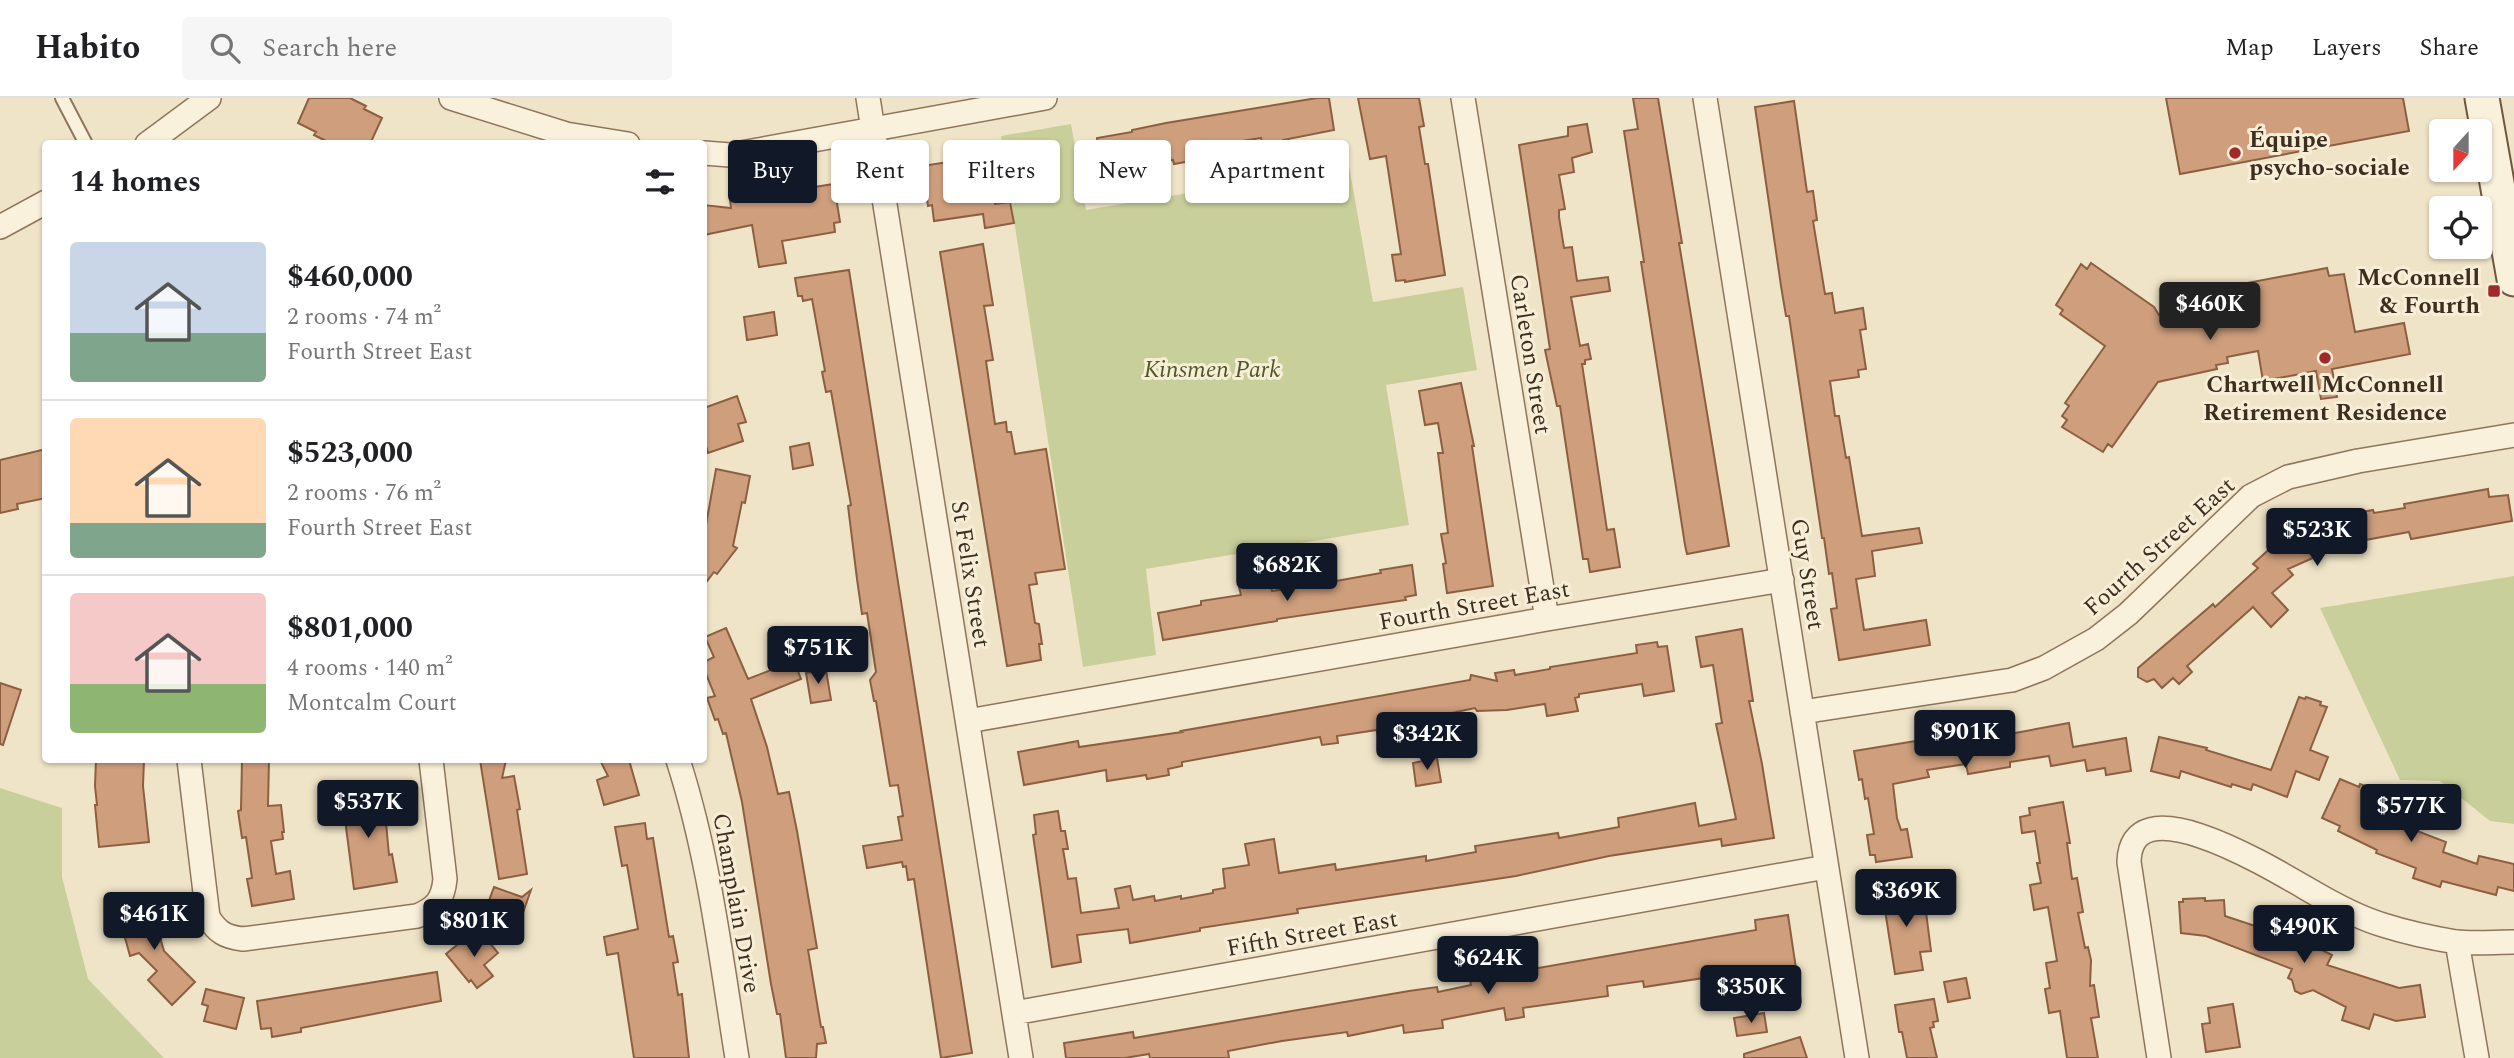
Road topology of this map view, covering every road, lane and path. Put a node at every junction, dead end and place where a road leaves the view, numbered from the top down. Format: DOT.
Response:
graph roads {
  1 [pos="62,98"];
  2 [pos="209,98"];
  3 [pos="452,98"];
  4 [pos="868,98"];
  5 [pos="1045,98"];
  6 [pos="1463,98"];
  7 [pos="1705,98"];
  8 [pos="2482,98"];
  9 [pos="873,129"];
  10 [pos="84,140"];
  11 [pos="152,140"];
  12 [pos="603,140"];
  13 [pos="707,153"];
  14 [pos="42,204"];
  15 [pos="0,227"];
  16 [pos="2514,279"];
  17 [pos="2514,436"];
  18 [pos="1782,580"];
  19 [pos="1547,618"];
  20 [pos="1802,712"];
  21 [pos="968,721"];
  22 [pos="189,763"];
  23 [pos="431,763"];
  24 [pos="679,763"];
  25 [pos="1826,867"];
  26 [pos="2457,942"];
  27 [pos="2514,942"];
  28 [pos="1014,1013"];
  29 [pos="737,1058"];
  30 [pos="1021,1058"];
  31 [pos="1857,1058"];
  32 [pos="2159,1058"];
  33 [pos="2477,1058"];
  1 -- 10 [label="lane"];
  2 -- 11 [label="street"];
  3 -- 12 [label="street"];
  4 -- 9 [label="street, St Felix Street"];
  5 -- 9 [label="street"];
  6 -- 19 [label="street, Carleton Street"];
  7 -- 18 [label="street, Guy Street"];
  8 -- 16 [label="main road"];
  9 -- 13 [label="street"];
  9 -- 21 [label="street, St Felix Street"];
  14 -- 15 [label="street"];
  17 -- 20 [label="street, Fourth Street East"];
  18 -- 19 [label="street, Fourth Street East"];
  18 -- 20 [label="street, Guy Street"];
  19 -- 21 [label="street, Fourth Street East"];
  20 -- 25 [label="street, Guy Street"];
  21 -- 28 [label="street, St Felix Street"];
  22 -- 23 [label="street"];
  24 -- 29 [label="street, Champlain Drive"];
  25 -- 28 [label="street, Fifth Street East"];
  25 -- 31 [label="street, Guy Street"];
  26 -- 27 [label="street"];
  26 -- 32 [label="street"];
  26 -- 33 [label="street"];
  28 -- 30 [label="street, St Felix Street"];
}
